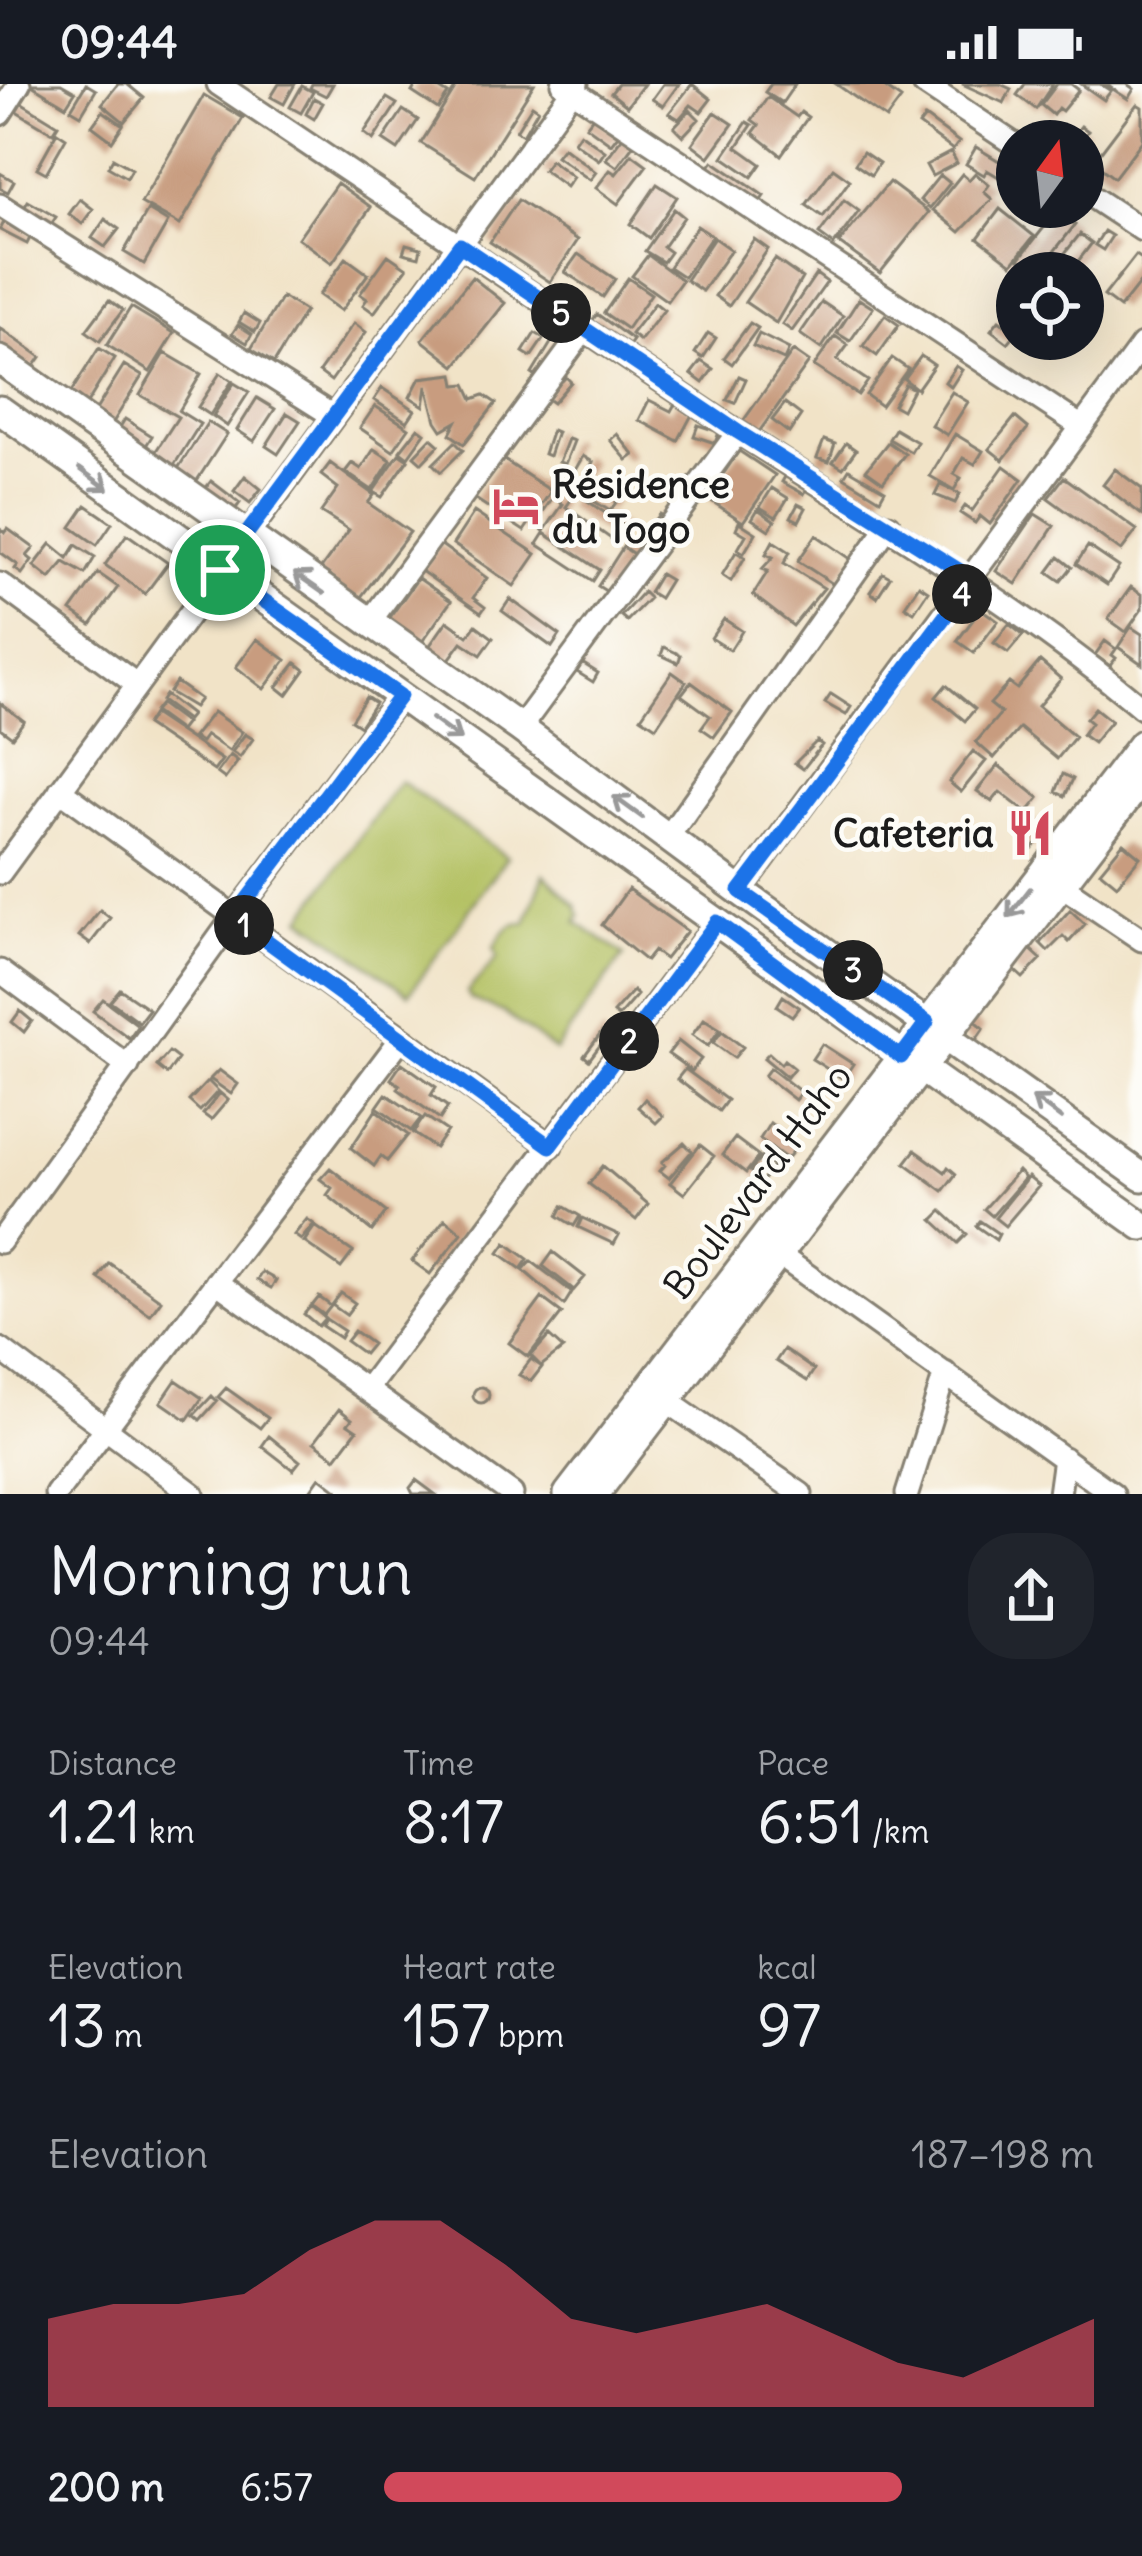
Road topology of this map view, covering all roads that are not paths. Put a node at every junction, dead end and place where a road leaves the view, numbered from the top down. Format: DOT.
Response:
graph roads {
  1 [pos="19,84"];
  2 [pos="218,84"];
  3 [pos="924,84"];
  4 [pos="571,86"];
  5 [pos="0,114"];
  6 [pos="996,132"];
  7 [pos="0,205"];
  8 [pos="1104,205"];
  9 [pos="1142,230"];
  10 [pos="460,245"];
  11 [pos="585,329"];
  12 [pos="1142,346"];
  13 [pos="0,360"];
  14 [pos="0,410"];
  15 [pos="333,416"];
  16 [pos="1082,427"];
  17 [pos="738,432"];
  18 [pos="889,525"];
  19 [pos="245,537"];
  20 [pos="220,570"];
  21 [pos="973,579"];
  22 [pos="0,584"];
  23 [pos="368,624"];
  24 [pos="136,684"];
  25 [pos="400,696"];
  26 [pos="1142,708"];
  27 [pos="520,728"];
  28 [pos="1142,744"];
  29 [pos="1142,779"];
  30 [pos="60,790"];
  31 [pos="668,837"];
  32 [pos="0,873"];
  33 [pos="1061,885"];
  34 [pos="740,891"];
  35 [pos="234,917"];
  36 [pos="717,922"];
  37 [pos="1142,940"];
  38 [pos="0,971"];
  39 [pos="936,1029"];
  40 [pos="400,1040"];
  41 [pos="910,1063"];
  42 [pos="128,1066"];
  43 [pos="550,1146"];
  44 [pos="1142,1177"];
  45 [pos="1142,1226"];
  46 [pos="0,1242"];
  47 [pos="779,1255"];
  48 [pos="216,1282"];
  49 [pos="0,1349"];
  50 [pos="945,1373"];
  51 [pos="367,1389"];
  52 [pos="667,1401"];
  53 [pos="106,1430"];
  54 [pos="1064,1458"];
  55 [pos="56,1494"];
  56 [pos="193,1494"];
  57 [pos="512,1494"];
  58 [pos="568,1494"];
  59 [pos="595,1494"];
  60 [pos="801,1494"];
  61 [pos="907,1494"];
  62 [pos="1059,1494"];
  63 [pos="1114,1494"];
  1 -- 5 [label="street"];
  2 -- 10 [label="street"];
  3 -- 6 [label="street"];
  4 -- 10 [label="street"];
  4 -- 16 [label="street"];
  7 -- 15 [label="street"];
  8 -- 9 [label="street"];
  10 -- 11 [label="street"];
  10 -- 15 [label="street"];
  11 -- 17 [label="street"];
  11 -- 23 [label="street"];
  12 -- 16 [label="street"];
  13 -- 19 [label="main road"];
  14 -- 20 [label="main road, one-way"];
  15 -- 19 [label="street"];
  16 -- 21 [label="street"];
  17 -- 18 [label="street"];
  17 -- 27 [label="street"];
  18 -- 21 [label="street"];
  18 -- 31 [label="street"];
  19 -- 20 [label="street"];
  23 -- 19 [label="main road, one-way"];
  20 -- 24 [label="street"];
  20 -- 25 [label="main road"];
  21 -- 26 [label="street"];
  21 -- 34 [label="street"];
  22 -- 24 [label="street"];
  23 -- 27 [label="main road"];
  24 -- 30 [label="street"];
  25 -- 35 [label="street"];
  25 -- 36 [label="main road, one-way"];
  31 -- 27 [label="main road, one-way"];
  28 -- 39 [label="main road, Boulevard Haho, one-way"];
  29 -- 33 [label="main road, Boulevard Haho"];
  30 -- 32 [label="street"];
  30 -- 35 [label="street"];
  31 -- 34 [label="main road"];
  33 -- 37 [label="street"];
  33 -- 39 [label="main road, Boulevard Haho"];
  34 -- 39 [label="main road"];
  35 -- 40 [label="street"];
  35 -- 42 [label="street"];
  36 -- 41 [label="main road"];
  36 -- 43 [label="street"];
  38 -- 42 [label="street"];
  39 -- 41 [label="main road, Boulevard Haho"];
  44 -- 39 [label="main road, one-way"];
  40 -- 43 [label="street"];
  40 -- 48 [label="street"];
  41 -- 45 [label="main road"];
  41 -- 47 [label="main road, Boulevard Haho"];
  41 -- 58 [label="main road, Boulevard Haho"];
  42 -- 46 [label="street"];
  43 -- 51 [label="street"];
  47 -- 50 [label="street"];
  47 -- 52 [label="main road, Boulevard Haho"];
  48 -- 51 [label="street"];
  48 -- 53 [label="street"];
  49 -- 53 [label="street"];
  50 -- 54 [label="street"];
  50 -- 61 [label="street"];
  51 -- 57 [label="street"];
  52 -- 59 [label="main road, Boulevard Haho"];
  52 -- 60 [label="street"];
  53 -- 55 [label="street"];
  53 -- 56 [label="street"];
  54 -- 62 [label="street"];
  54 -- 63 [label="street"];
}
